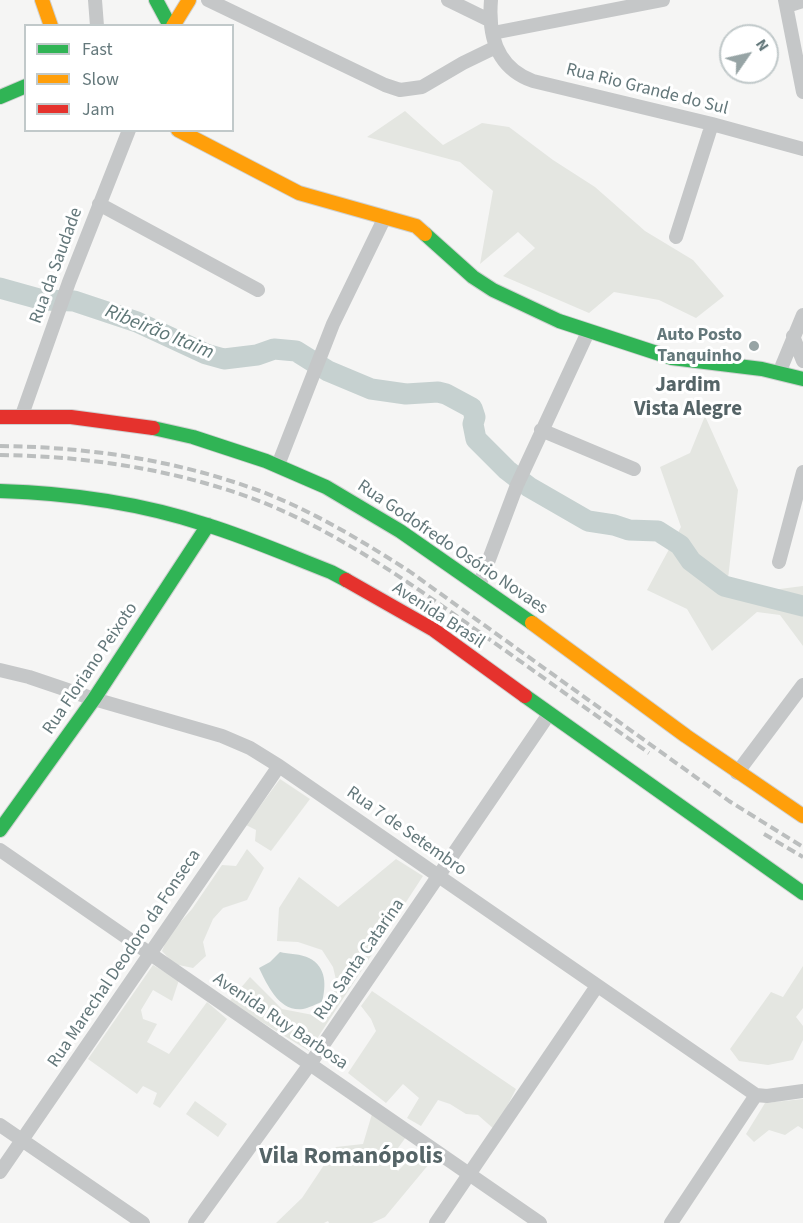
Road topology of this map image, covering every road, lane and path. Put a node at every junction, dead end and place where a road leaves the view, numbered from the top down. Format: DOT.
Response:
graph roads {
  1 [pos="42,0"];
  2 [pos="95,0"];
  3 [pos="208,0"];
  4 [pos="448,0"];
  5 [pos="491,0"];
  6 [pos="663,0"];
  7 [pos="803,1"];
  8 [pos="158,3"];
  9 [pos="786,3"];
  10 [pos="186,4"];
  11 [pos="50,24"];
  12 [pos="97,24"];
  13 [pos="170,24"];
  14 [pos="172,24"];
  15 [pos="493,33"];
  16 [pos="24,87"];
  17 [pos="803,92"];
  18 [pos="0,97"];
  19 [pos="711,124"];
  20 [pos="128,132"];
  21 [pos="182,132"];
  22 [pos="803,149"];
  23 [pos="99,204"];
  24 [pos="385,217"];
  25 [pos="676,237"];
  26 [pos="258,290"];
  27 [pos="803,315"];
  28 [pos="588,332"];
  29 [pos="794,336"];
  30 [pos="803,361"];
  31 [pos="779,373"];
  32 [pos="803,379"];
  33 [pos="22,415"];
  34 [pos="0,417"];
  35 [pos="541,430"];
  36 [pos="278,465"];
  37 [pos="634,469"];
  38 [pos="803,472"];
  39 [pos="0,491"];
  40 [pos="208,525"];
  41 [pos="779,562"];
  42 [pos="479,586"];
  43 [pos="0,670"];
  44 [pos="803,685"];
  45 [pos="94,699"];
  46 [pos="549,714"];
  47 [pos="279,766"];
  48 [pos="737,773"];
  49 [pos="803,816"];
  50 [pos="0,830"];
  51 [pos="0,850"];
  52 [pos="439,877"];
  53 [pos="803,893"];
  54 [pos="151,955"];
  55 [pos="597,986"];
  56 [pos="310,1064"];
  57 [pos="803,1091"];
  58 [pos="756,1095"];
  59 [pos="0,1125"];
  60 [pos="22,1140"];
  61 [pos="0,1172"];
  62 [pos="471,1174"];
  63 [pos="143,1223"];
  64 [pos="195,1223"];
  65 [pos="436,1223"];
  66 [pos="540,1223"];
  67 [pos="671,1223"];
  1 -- 11 [label="main road"];
  2 -- 12 [label="street"];
  3 -- 15 [label="street"];
  4 -- 15 [label="street"];
  5 -- 15 [label="street"];
  6 -- 15 [label="street"];
  7 -- 9 [label="street"];
  8 -- 10 [label="main road"];
  8 -- 13 [label="main road"];
  9 -- 17 [label="street"];
  10 -- 14 [label="main road"];
  15 -- 19 [label="street, Rua Rio Grande do Sul"];
  16 -- 18 [label="main road"];
  19 -- 22 [label="street, Rua Rio Grande do Sul"];
  19 -- 25 [label="street"];
  20 -- 23 [label="street, Rua da Saudade"];
  21 -- 24 [label="main road"];
  23 -- 26 [label="street"];
  23 -- 33 [label="street, Rua da Saudade"];
  24 -- 28 [label="main road"];
  24 -- 36 [label="street"];
  27 -- 29 [label="street"];
  28 -- 31 [label="main road"];
  28 -- 35 [label="street"];
  29 -- 30 [label="street"];
  29 -- 31 [label="street"];
  31 -- 32 [label="main road"];
  33 -- 34 [label="main road, Rua Godofredo Osório Novaes"];
  33 -- 36 [label="main road, Rua Godofredo Osório Novaes"];
  35 -- 37 [label="street"];
  35 -- 42 [label="street"];
  36 -- 42 [label="main road, Rua Godofredo Osório Novaes"];
  38 -- 41 [label="street"];
  39 -- 40 [label="main road, Avenida Brasil"];
  40 -- 45 [label="main road, Rua Floriano Peixoto"];
  40 -- 46 [label="main road, Avenida Brasil"];
  42 -- 48 [label="main road, Rua Godofredo Osório Novaes"];
  43 -- 45 [label="street, Rua 7 de Setembro"];
  44 -- 48 [label="street"];
  45 -- 47 [label="street, Rua 7 de Setembro"];
  45 -- 50 [label="main road, Rua Floriano Peixoto"];
  46 -- 52 [label="street, Rua Santa Catarina"];
  46 -- 53 [label="main road, Avenida Brasil"];
  47 -- 52 [label="street, Rua 7 de Setembro"];
  47 -- 54 [label="street, Rua Marechal Deodoro da Fonseca"];
  48 -- 49 [label="main road, Rua Godofredo Osório Novaes"];
  51 -- 54 [label="street, Avenida Ruy Barbosa"];
  52 -- 55 [label="street, Rua 7 de Setembro"];
  52 -- 56 [label="street, Rua Santa Catarina"];
  54 -- 56 [label="street, Avenida Ruy Barbosa"];
  54 -- 60 [label="street, Rua Marechal Deodoro da Fonseca"];
  55 -- 58 [label="street, Rua 7 de Setembro"];
  55 -- 62 [label="street"];
  56 -- 62 [label="street, Avenida Ruy Barbosa"];
  56 -- 64 [label="street, Rua Santa Catarina"];
  57 -- 58 [label="street"];
  58 -- 67 [label="street"];
  59 -- 60 [label="street"];
  60 -- 61 [label="street, Rua Marechal Deodoro da Fonseca"];
  60 -- 63 [label="street"];
  62 -- 65 [label="street"];
  62 -- 66 [label="street, Avenida Ruy Barbosa"];
}
